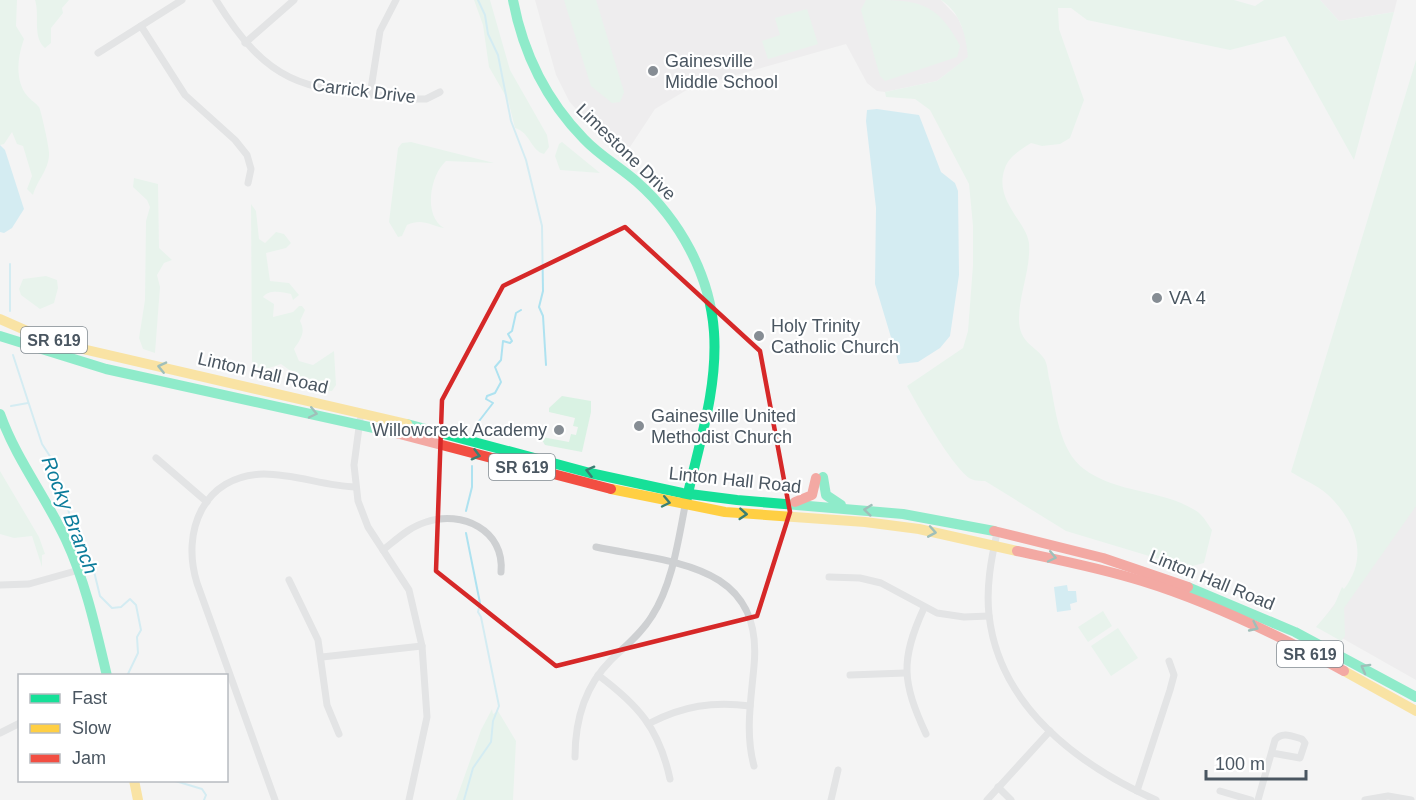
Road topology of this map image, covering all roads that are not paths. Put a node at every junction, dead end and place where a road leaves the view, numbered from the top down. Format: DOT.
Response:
graph roads {
  1 [pos="182,0"];
  2 [pos="216,0"];
  3 [pos="294,0"];
  4 [pos="396,0"];
  5 [pos="513,0"];
  6 [pos="141,26"];
  7 [pos="244,42"];
  8 [pos="98,52"];
  9 [pos="440,92"];
  10 [pos="370,94"];
  11 [pos="248,183"];
  12 [pos="0,319"];
  13 [pos="0,336"];
  14 [pos="0,414"];
  15 [pos="360,418"];
  16 [pos="156,458"];
  17 [pos="355,487"];
  18 [pos="688,494"];
  19 [pos="207,502"];
  20 [pos="790,504"];
  21 [pos="686,506"];
  22 [pos="846,508"];
  23 [pos="997,533"];
  24 [pos="994,545"];
  25 [pos="596,547"];
  26 [pos="383,550"];
  27 [pos="672,562"];
  28 [pos="79,570"];
  29 [pos="501,572"];
  30 [pos="829,577"];
  31 [pos="289,580"];
  32 [pos="0,585"];
  33 [pos="924,608"];
  34 [pos="989,616"];
  35 [pos="422,646"];
  36 [pos="322,657"];
  37 [pos="1169,661"];
  38 [pos="905,673"];
  39 [pos="107,674"];
  40 [pos="598,675"];
  41 [pos="850,675"];
  42 [pos="1416,697"];
  43 [pos="750,706"];
  44 [pos="1416,711"];
  45 [pos="650,723"];
  46 [pos="18,724"];
  47 [pos="1050,731"];
  48 [pos="0,733"];
  49 [pos="339,734"];
  50 [pos="927,734"];
  51 [pos="1272,753"];
  52 [pos="575,757"];
  53 [pos="754,766"];
  54 [pos="838,770"];
  55 [pos="670,779"];
  56 [pos="134,782"];
  57 [pos="998,788"];
  58 [pos="1137,791"];
  59 [pos="1220,791"];
  60 [pos="138,800"];
  61 [pos="275,800"];
  62 [pos="409,800"];
  63 [pos="831,800"];
  64 [pos="987,800"];
  65 [pos="1011,800"];
  66 [pos="1156,800"];
  67 [pos="1251,800"];
  68 [pos="1258,800"];
  69 [pos="1365,800"];
  70 [pos="1411,800"];
  1 -- 6 [label="street"];
  2 -- 7 [label="street, Carrick Drive"];
  3 -- 7 [label="street"];
  4 -- 10 [label="street"];
  5 -- 18 [label="main road, Limestone Drive"];
  6 -- 8 [label="street"];
  6 -- 11 [label="street"];
  7 -- 10 [label="street, Carrick Drive"];
  9 -- 10 [label="street, Carrick Drive"];
  15 -- 12 [label="main road, Linton Hall Road / SR 619, one-way"];
  13 -- 15 [label="main road, Linton Hall Road / SR 619, one-way"];
  14 -- 28 [label="main road"];
  15 -- 17 [label="street"];
  18 -- 15 [label="main road, Linton Hall Road / SR 619, one-way"];
  15 -- 21 [label="main road, Linton Hall Road / SR 619, one-way"];
  16 -- 19 [label="street"];
  17 -- 19 [label="street"];
  17 -- 26 [label="street"];
  18 -- 20 [label="main road, Linton Hall Road / SR 619"];
  18 -- 21 [label="main road, Limestone Drive"];
  19 -- 61 [label="street"];
  20 -- 22 [label="main road, Linton Hall Road / SR 619"];
  20 -- 22 [label="main road"];
  21 -- 24 [label="main road, Linton Hall Road / SR 619, one-way"];
  21 -- 27 [label="street"];
  23 -- 22 [label="main road, Linton Hall Road / SR 619, one-way"];
  23 -- 24 [label="street"];
  42 -- 23 [label="main road, Linton Hall Road / SR 619, one-way"];
  24 -- 34 [label="street"];
  24 -- 44 [label="main road, Linton Hall Road / SR 619, one-way"];
  25 -- 27 [label="street"];
  26 -- 29 [label="street"];
  26 -- 35 [label="street"];
  27 -- 40 [label="street"];
  27 -- 43 [label="street"];
  28 -- 32 [label="street"];
  28 -- 39 [label="main road"];
  30 -- 33 [label="street"];
  31 -- 36 [label="street"];
  33 -- 34 [label="street"];
  33 -- 38 [label="street"];
  34 -- 47 [label="street"];
  35 -- 36 [label="street"];
  35 -- 62 [label="street"];
  36 -- 49 [label="street"];
  37 -- 58 [label="street"];
  38 -- 41 [label="street"];
  38 -- 50 [label="street"];
  40 -- 45 [label="street"];
  40 -- 52 [label="street"];
  43 -- 45 [label="street"];
  43 -- 53 [label="street"];
  45 -- 55 [label="street"];
  46 -- 48 [label="street"];
  47 -- 57 [label="street"];
  47 -- 58 [label="street"];
  51 -- 51 [label="street"];
  51 -- 68 [label="street"];
  54 -- 63 [label="street"];
  56 -- 60 [label="main road"];
  57 -- 64 [label="street"];
  57 -- 65 [label="street"];
  58 -- 66 [label="street"];
  59 -- 67 [label="street"];
  69 -- 70 [label="street"];
}
